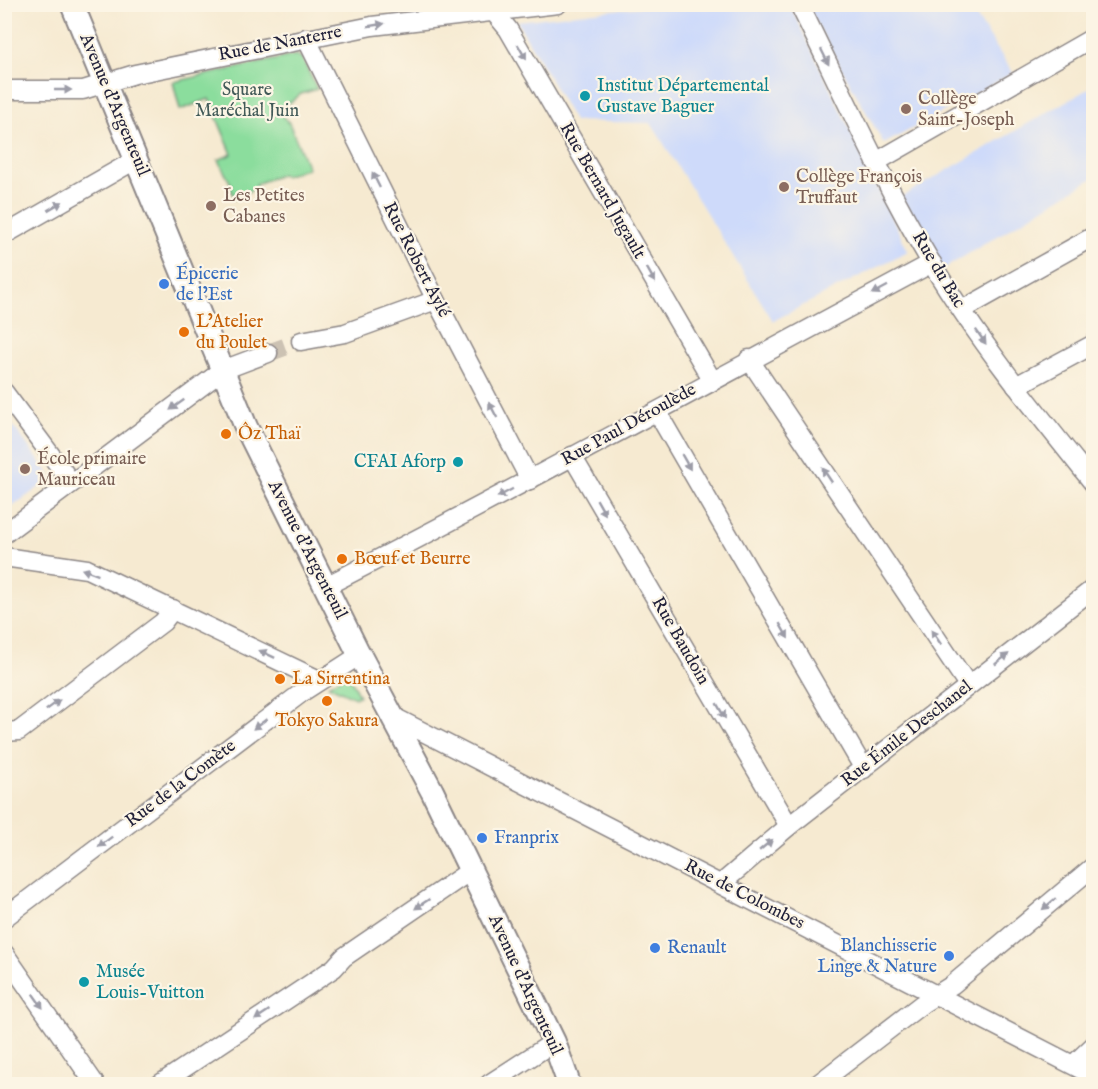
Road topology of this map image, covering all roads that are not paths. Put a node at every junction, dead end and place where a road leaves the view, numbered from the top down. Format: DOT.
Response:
graph roads {
  1 [pos="72,4"];
  2 [pos="558,4"];
  3 [pos="799,4"];
  4 [pos="491,8"];
  5 [pos="1094,37"];
  6 [pos="306,38"];
  7 [pos="105,83"];
  8 [pos="4,90"];
  9 [pos="137,159"];
  10 [pos="876,162"];
  11 [pos="4,235"];
  12 [pos="1094,236"];
  13 [pos="932,263"];
  14 [pos="436,300"];
  15 [pos="962,310"];
  16 [pos="302,341"];
  17 [pos="1094,344"];
  18 [pos="268,353"];
  19 [pos="749,359"];
  20 [pos="223,370"];
  21 [pos="712,380"];
  22 [pos="1016,386"];
  23 [pos="4,392"];
  24 [pos="657,412"];
  25 [pos="572,456"];
  26 [pos="530,480"];
  27 [pos="71,482"];
  28 [pos="1094,484"];
  29 [pos="4,534"];
  30 [pos="4,557"];
  31 [pos="326,586"];
  32 [pos="1094,588"];
  33 [pos="173,609"];
  34 [pos="360,655"];
  35 [pos="319,680"];
  36 [pos="968,685"];
  37 [pos="394,717"];
  38 [pos="4,732"];
  39 [pos="864,769"];
  40 [pos="789,826"];
  41 [pos="1094,866"];
  42 [pos="470,871"];
  43 [pos="722,883"];
  44 [pos="4,918"];
  45 [pos="4,953"];
  46 [pos="935,996"];
  47 [pos="554,1042"];
  48 [pos="1094,1045"];
  49 [pos="1074,1064"];
  50 [pos="1094,1076"];
  51 [pos="95,1084"];
  52 [pos="160,1084"];
  53 [pos="489,1084"];
  54 [pos="569,1084"];
  55 [pos="818,1084"];
  1 -- 7 [label="main road, Avenue d'Argenteuil"];
  2 -- 4 [label="street, Rue de Nanterre"];
  3 -- 10 [label="street, Rue du Bac, one-way"];
  6 -- 4 [label="street, Rue de Nanterre, one-way"];
  4 -- 21 [label="street, Rue Bernard Jugault, one-way"];
  5 -- 10 [label="street"];
  6 -- 7 [label="street, Rue de Nanterre"];
  14 -- 6 [label="street, Rue Robert Aylé, one-way"];
  8 -- 7 [label="street, Rue de Nanterre, one-way"];
  7 -- 9 [label="main road, Avenue d'Argenteuil"];
  11 -- 9 [label="street, one-way"];
  9 -- 20 [label="main road, Avenue d'Argenteuil"];
  10 -- 13 [label="street, Rue du Bac"];
  12 -- 15 [label="street"];
  13 -- 15 [label="street, Rue du Bac"];
  13 -- 19 [label="street, Rue Paul Déroulède, one-way"];
  14 -- 16 [label="street"];
  26 -- 14 [label="street, Rue Robert Aylé, one-way"];
  15 -- 22 [label="street, Rue du Bac, one-way"];
  17 -- 22 [label="street"];
  18 -- 20 [label="street"];
  19 -- 21 [label="street, Rue Paul Déroulède"];
  36 -- 19 [label="street, one-way"];
  20 -- 27 [label="street, one-way"];
  20 -- 31 [label="main road, Avenue d'Argenteuil"];
  21 -- 24 [label="street, Rue Paul Déroulède"];
  22 -- 28 [label="street, Rue du Bac"];
  23 -- 27 [label="street"];
  24 -- 25 [label="street, Rue Paul Déroulède"];
  24 -- 39 [label="street, one-way"];
  25 -- 26 [label="street, Rue Paul Déroulède"];
  25 -- 40 [label="street, Rue Baudoin, one-way"];
  26 -- 31 [label="street, Rue Paul Déroulède, one-way"];
  27 -- 29 [label="street"];
  33 -- 30 [label="street, one-way"];
  31 -- 34 [label="main road, Avenue d'Argenteuil"];
  36 -- 32 [label="street, Rue Émile Deschanel, one-way"];
  35 -- 33 [label="street, one-way"];
  38 -- 33 [label="street, one-way"];
  34 -- 35 [label="street, Rue de la Comète"];
  34 -- 37 [label="main road, Avenue d'Argenteuil"];
  35 -- 44 [label="street, Rue de la Comète, one-way"];
  36 -- 39 [label="street, Rue Émile Deschanel"];
  37 -- 42 [label="main road, Avenue d'Argenteuil"];
  37 -- 43 [label="street, Rue de Colombes"];
  39 -- 40 [label="street, Rue Émile Deschanel"];
  43 -- 40 [label="street, Rue Émile Deschanel, one-way"];
  41 -- 46 [label="street, one-way"];
  42 -- 47 [label="main road, Avenue d'Argenteuil"];
  42 -- 52 [label="street, one-way"];
  43 -- 46 [label="street, Rue de Colombes"];
  45 -- 51 [label="street, one-way"];
  46 -- 49 [label="street, Rue de Colombes"];
  46 -- 55 [label="street"];
  47 -- 53 [label="street"];
  47 -- 54 [label="main road, Avenue d'Argenteuil"];
  48 -- 49 [label="street"];
  49 -- 50 [label="street, Rue de Colombes"];
}
